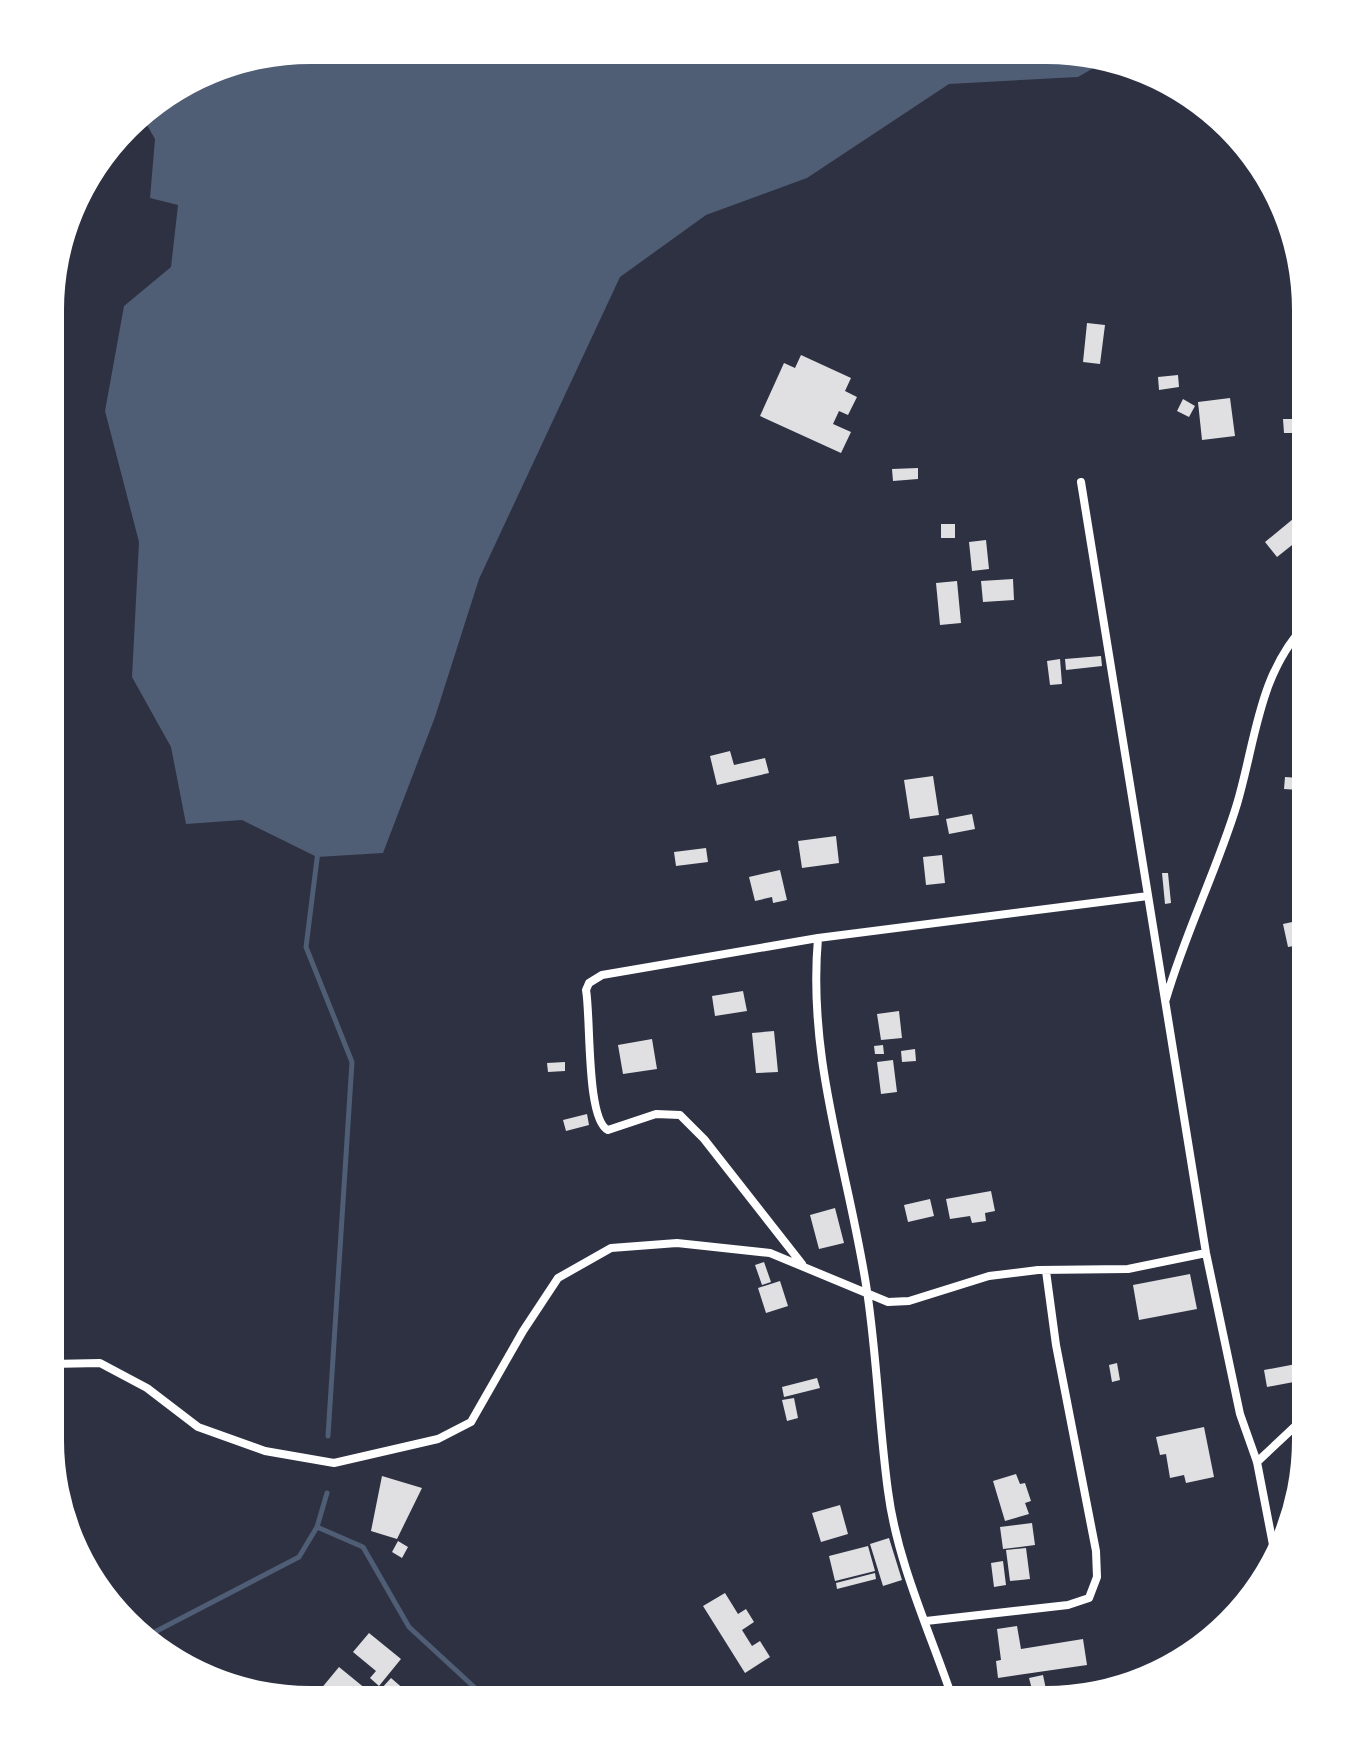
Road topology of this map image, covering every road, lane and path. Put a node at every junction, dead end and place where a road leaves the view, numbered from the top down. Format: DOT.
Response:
graph roads {
  1 [pos="1081,482"];
  2 [pos="1292,642"];
  3 [pos="1148,896"];
  4 [pos="818,938"];
  5 [pos="1165,1004"];
  6 [pos="1206,1253"];
  7 [pos="804,1266"];
  8 [pos="1046,1271"];
  9 [pos="867,1292"];
  10 [pos="64,1364"];
  11 [pos="1291,1430"];
  12 [pos="1257,1462"];
  13 [pos="1272,1538"];
  14 [pos="926,1621"];
  15 [pos="948,1685"];
  1 -- 3 [label="street"];
  2 -- 5 [label="street"];
  3 -- 4 [label="street"];
  3 -- 5 [label="street"];
  4 -- 7 [label="street"];
  4 -- 9 [label="street"];
  5 -- 6 [label="street"];
  6 -- 8 [label="street"];
  6 -- 12 [label="street"];
  7 -- 9 [label="street"];
  7 -- 10 [label="street"];
  8 -- 9 [label="street"];
  8 -- 14 [label="street"];
  9 -- 14 [label="street"];
  11 -- 12 [label="street"];
  12 -- 13 [label="street"];
  14 -- 15 [label="street"];
}
